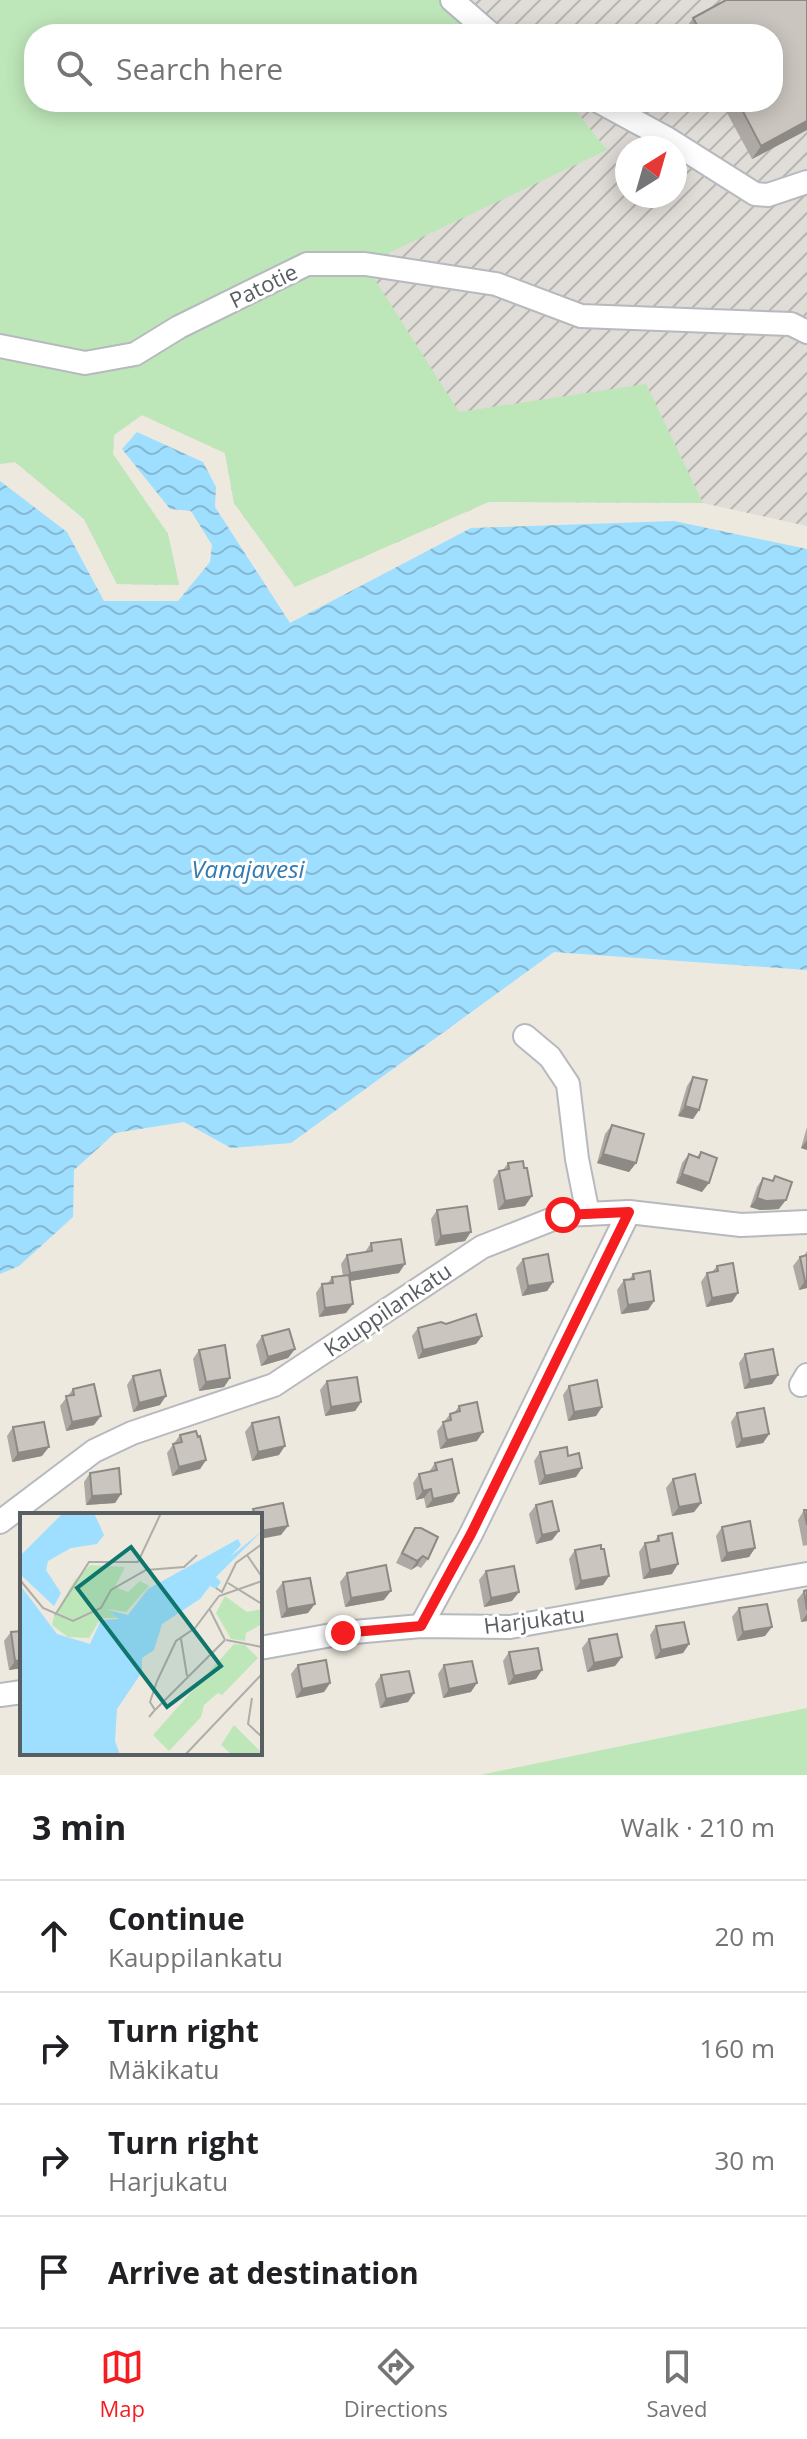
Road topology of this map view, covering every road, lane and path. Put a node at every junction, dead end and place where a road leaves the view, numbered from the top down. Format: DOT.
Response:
graph roads {
  1 [pos="452,0"];
  2 [pos="480,24"];
  3 [pos="619,112"];
  4 [pos="807,182"];
  5 [pos="807,332"];
  6 [pos="0,346"];
  7 [pos="525,1036"];
  8 [pos="629,1212"];
  9 [pos="588,1214"];
  10 [pos="807,1222"];
  11 [pos="0,1522"];
  12 [pos="807,1574"];
  13 [pos="421,1626"];
  14 [pos="262,1648"];
  15 [pos="20,1692"];
  16 [pos="0,1695"];
  1 -- 2 [label="street"];
  3 -- 4 [label="street"];
  5 -- 6 [label="street, Patotie"];
  7 -- 9 [label="street"];
  8 -- 9 [label="street, Kauppilankatu"];
  8 -- 10 [label="street, Kauppilankatu"];
  8 -- 13 [label="street"];
  9 -- 11 [label="street, Kauppilankatu"];
  12 -- 13 [label="street, Harjukatu"];
  13 -- 14 [label="street, Harjukatu"];
  15 -- 16 [label="street"];
}
